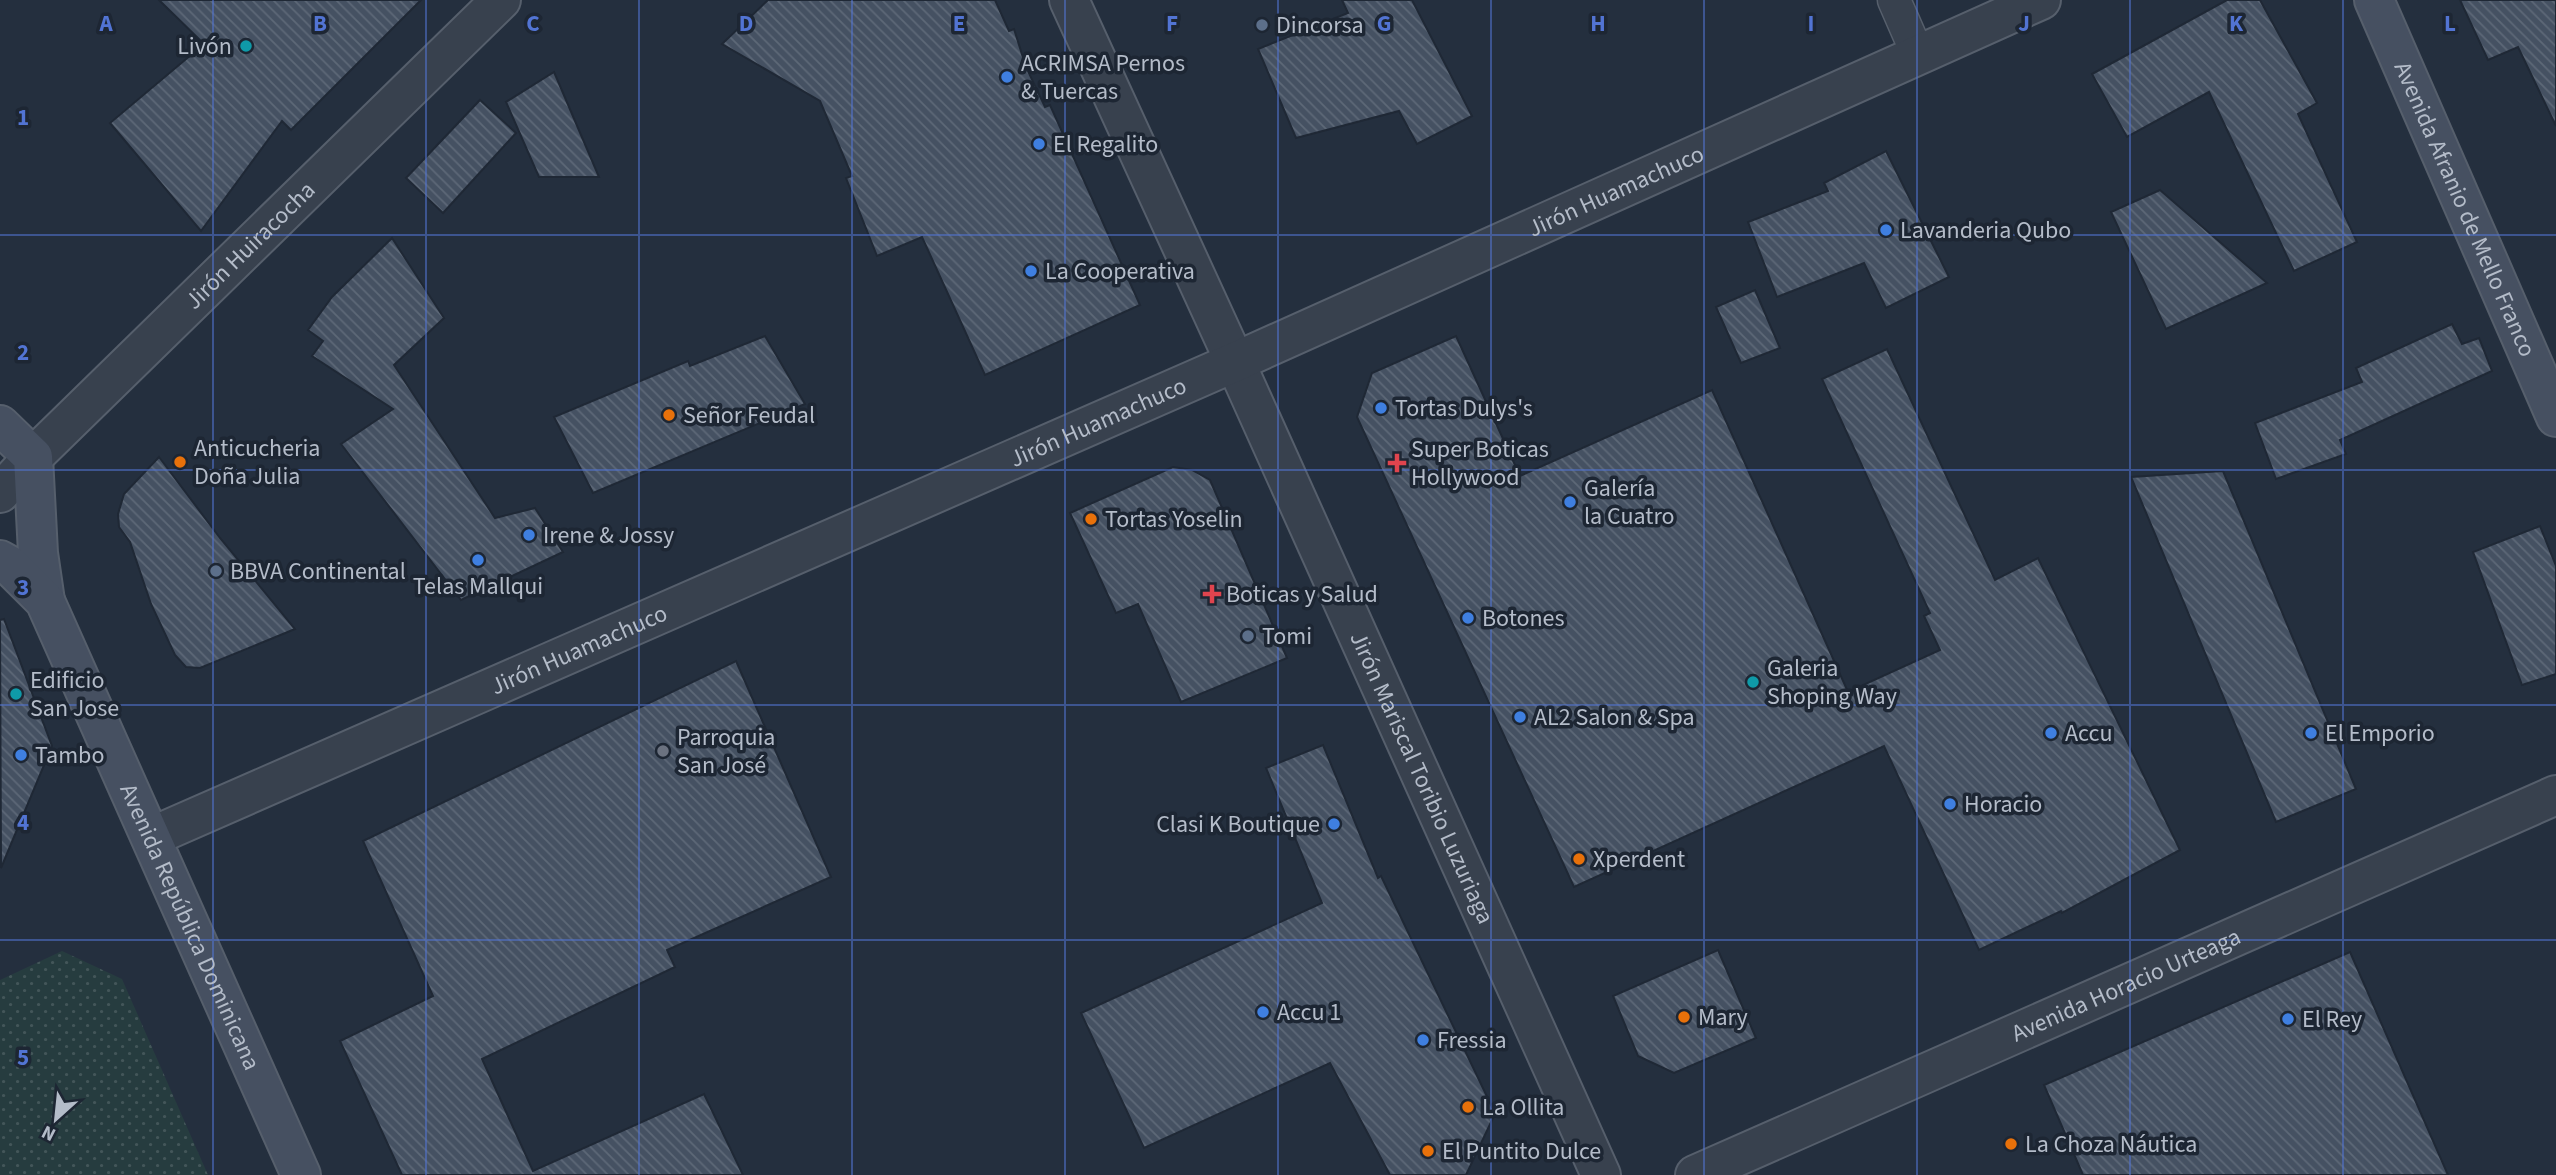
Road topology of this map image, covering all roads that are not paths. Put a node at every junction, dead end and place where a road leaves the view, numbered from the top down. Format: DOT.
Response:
graph roads {
  1 [pos="500,0"];
  2 [pos="1069,0"];
  3 [pos="1894,0"];
  4 [pos="2041,0"];
  5 [pos="2374,0"];
  6 [pos="1919,55"];
  7 [pos="1235,362"];
  8 [pos="2556,416"];
  9 [pos="0,425"];
  10 [pos="33,457"];
  11 [pos="0,493"];
  12 [pos="0,560"];
  13 [pos="45,601"];
  14 [pos="2556,794"];
  15 [pos="151,837"];
  16 [pos="301,1175"];
  17 [pos="1601,1175"];
  18 [pos="1695,1175"];
  1 -- 10 [label="street, Jirón Huiracocha"];
  2 -- 7 [label="street, Jirón Mariscal Toribio Luzuriaga"];
  3 -- 6 [label="lane"];
  4 -- 6 [label="street, Jirón Huamachuco"];
  5 -- 8 [label="street, Avenida Afranio de Mello Franco"];
  6 -- 7 [label="street, Jirón Huamachuco"];
  7 -- 15 [label="street, Jirón Huamachuco"];
  7 -- 17 [label="street, Jirón Mariscal Toribio Luzuriaga"];
  9 -- 10 [label="street"];
  10 -- 11 [label="street, Jirón Huiracocha"];
  10 -- 13 [label="street, Avenida República Dominicana"];
  12 -- 13 [label="street, Avenida República Dominicana"];
  13 -- 15 [label="street, Avenida República Dominicana"];
  14 -- 18 [label="street, Avenida Horacio Urteaga"];
  15 -- 16 [label="street, Avenida República Dominicana"];
}
